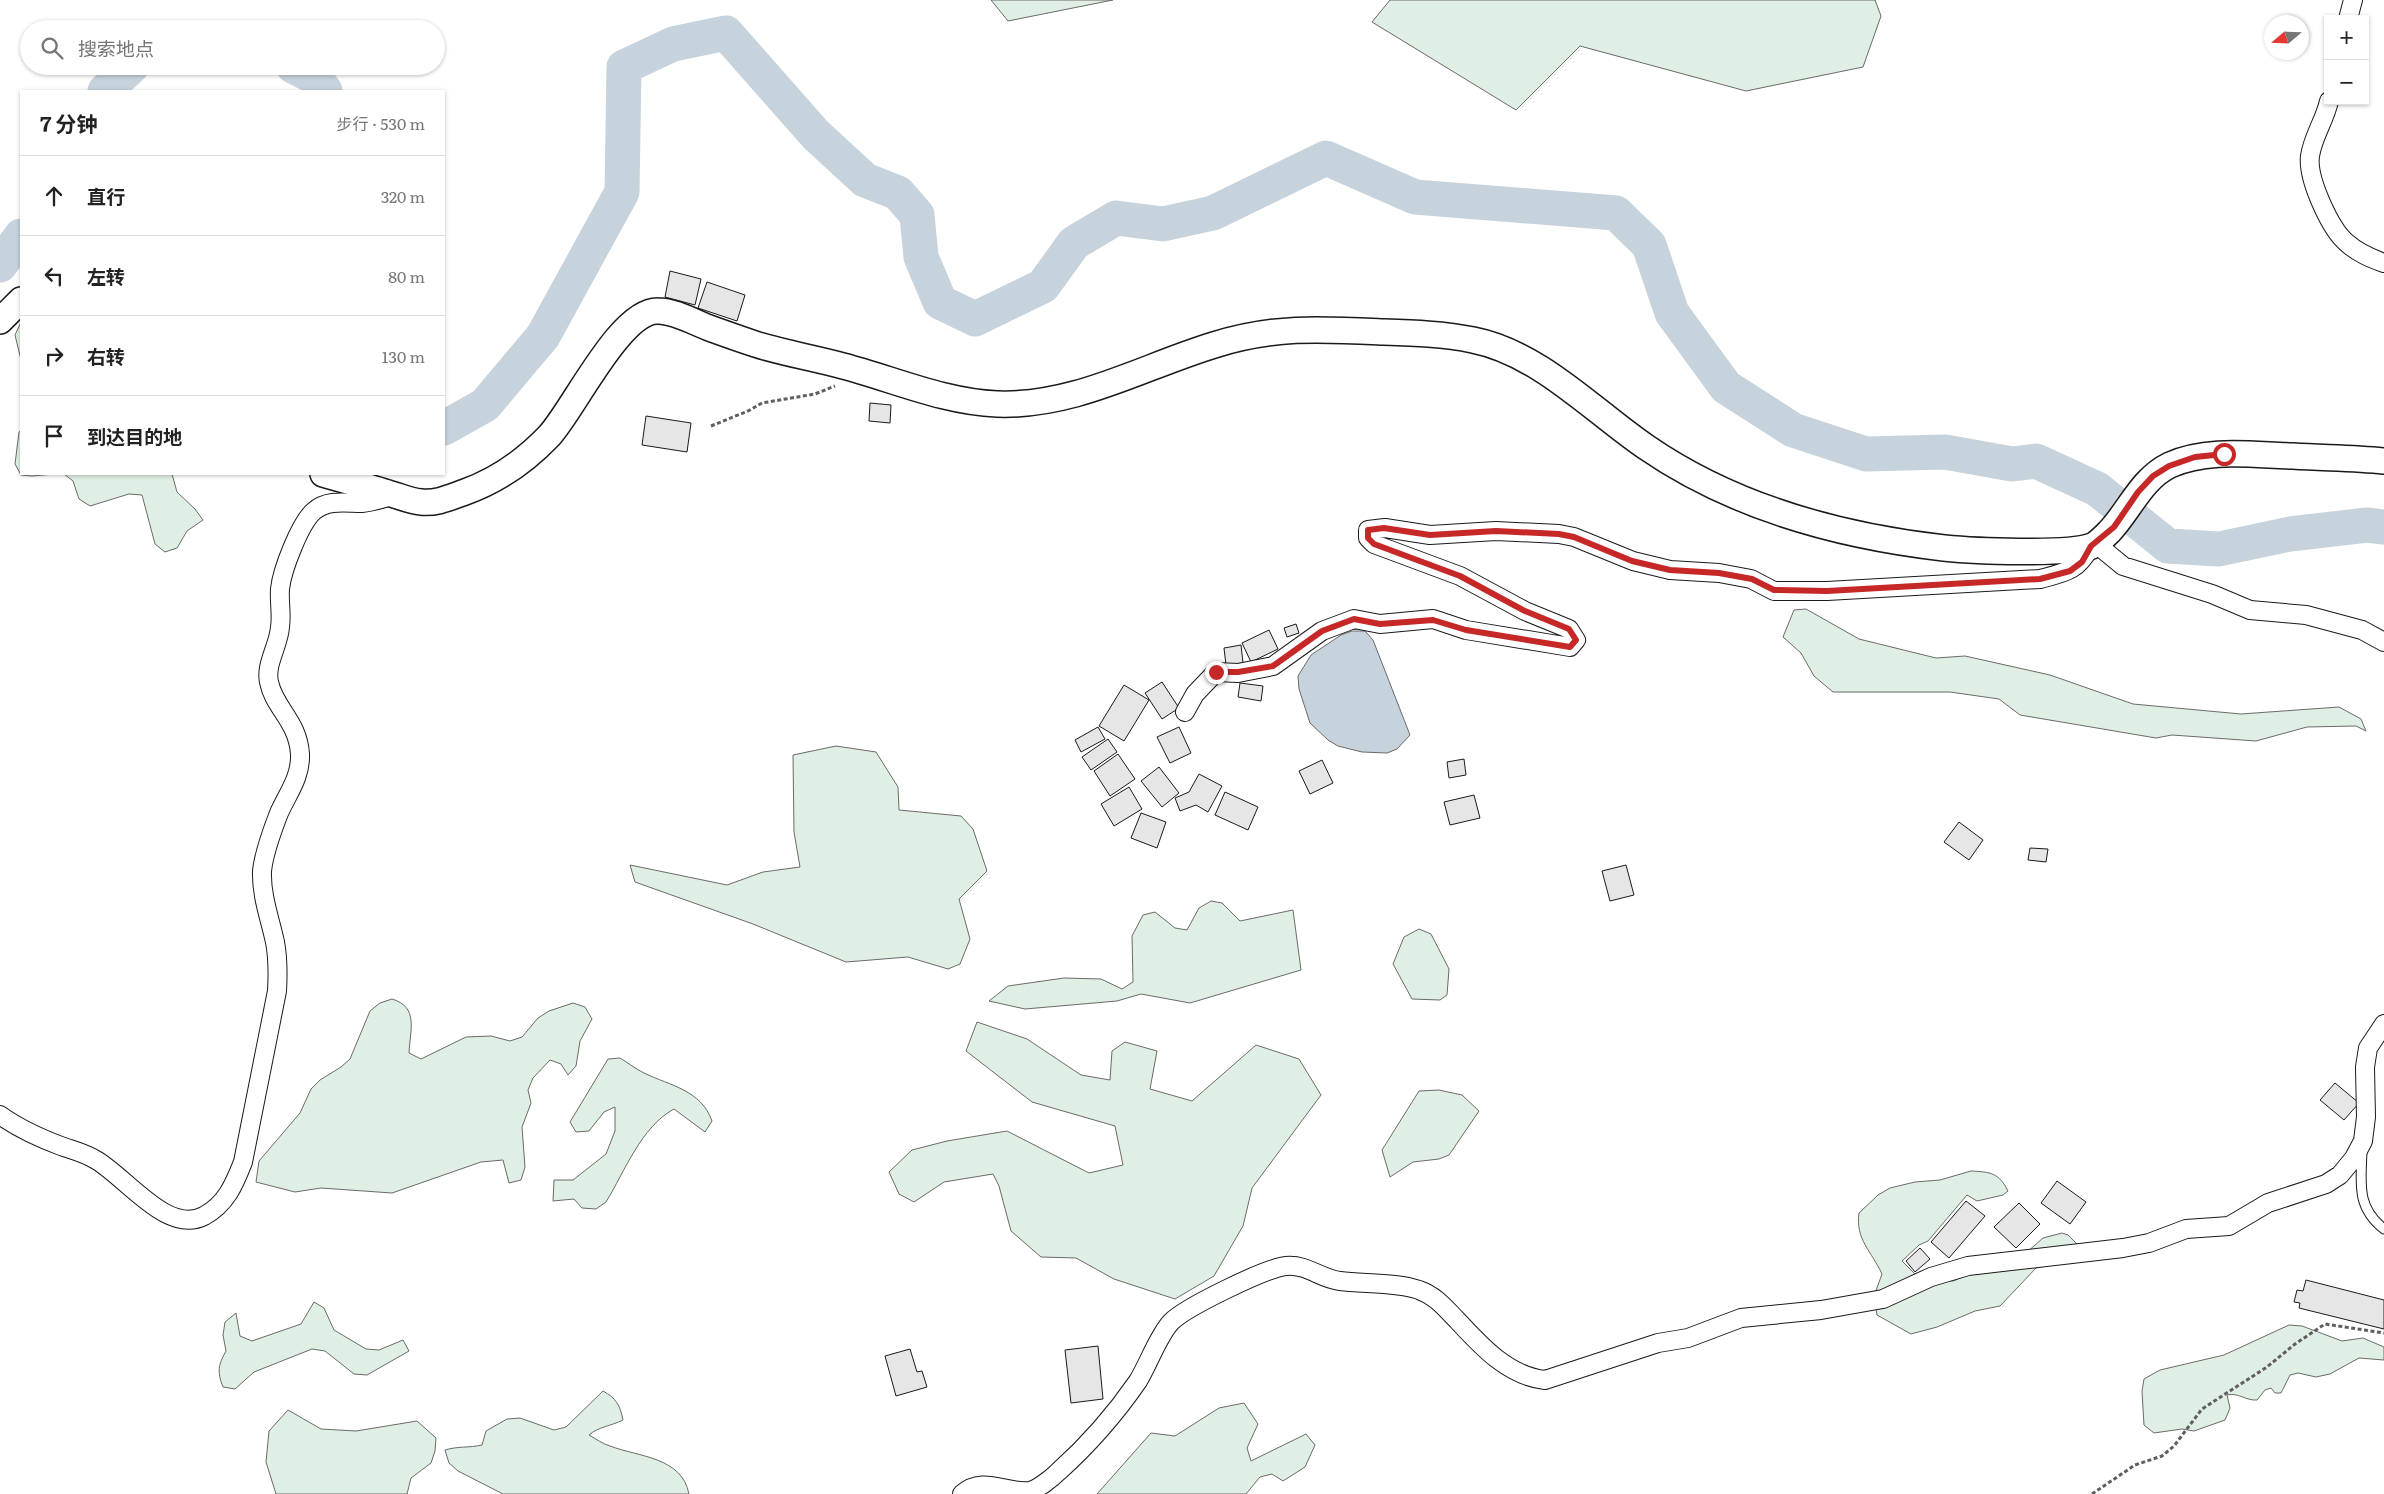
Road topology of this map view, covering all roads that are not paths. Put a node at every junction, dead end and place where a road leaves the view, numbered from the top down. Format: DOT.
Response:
graph roads {
  1 [pos="2353,0"];
  2 [pos="2349,15"];
  3 [pos="2328,105"];
  4 [pos="2384,264"];
  5 [pos="20,301"];
  6 [pos="0,321"];
  7 [pos="2384,462"];
  8 [pos="326,475"];
  9 [pos="395,495"];
  10 [pos="2093,545"];
  11 [pos="2384,642"];
  12 [pos="1185,712"];
  13 [pos="2384,1024"];
  14 [pos="0,1115"];
  15 [pos="2362,1141"];
  16 [pos="2384,1229"];
  17 [pos="962,1494"];
  1 -- 2 [label="street"];
  3 -- 4 [label="street"];
  5 -- 6 [label="street"];
  7 -- 10 [label="street"];
  8 -- 9 [label="street"];
  9 -- 10 [label="street"];
  9 -- 14 [label="street"];
  10 -- 11 [label="street"];
  10 -- 12 [label="street"];
  13 -- 15 [label="street"];
  15 -- 16 [label="lane"];
  15 -- 17 [label="street"];
}
